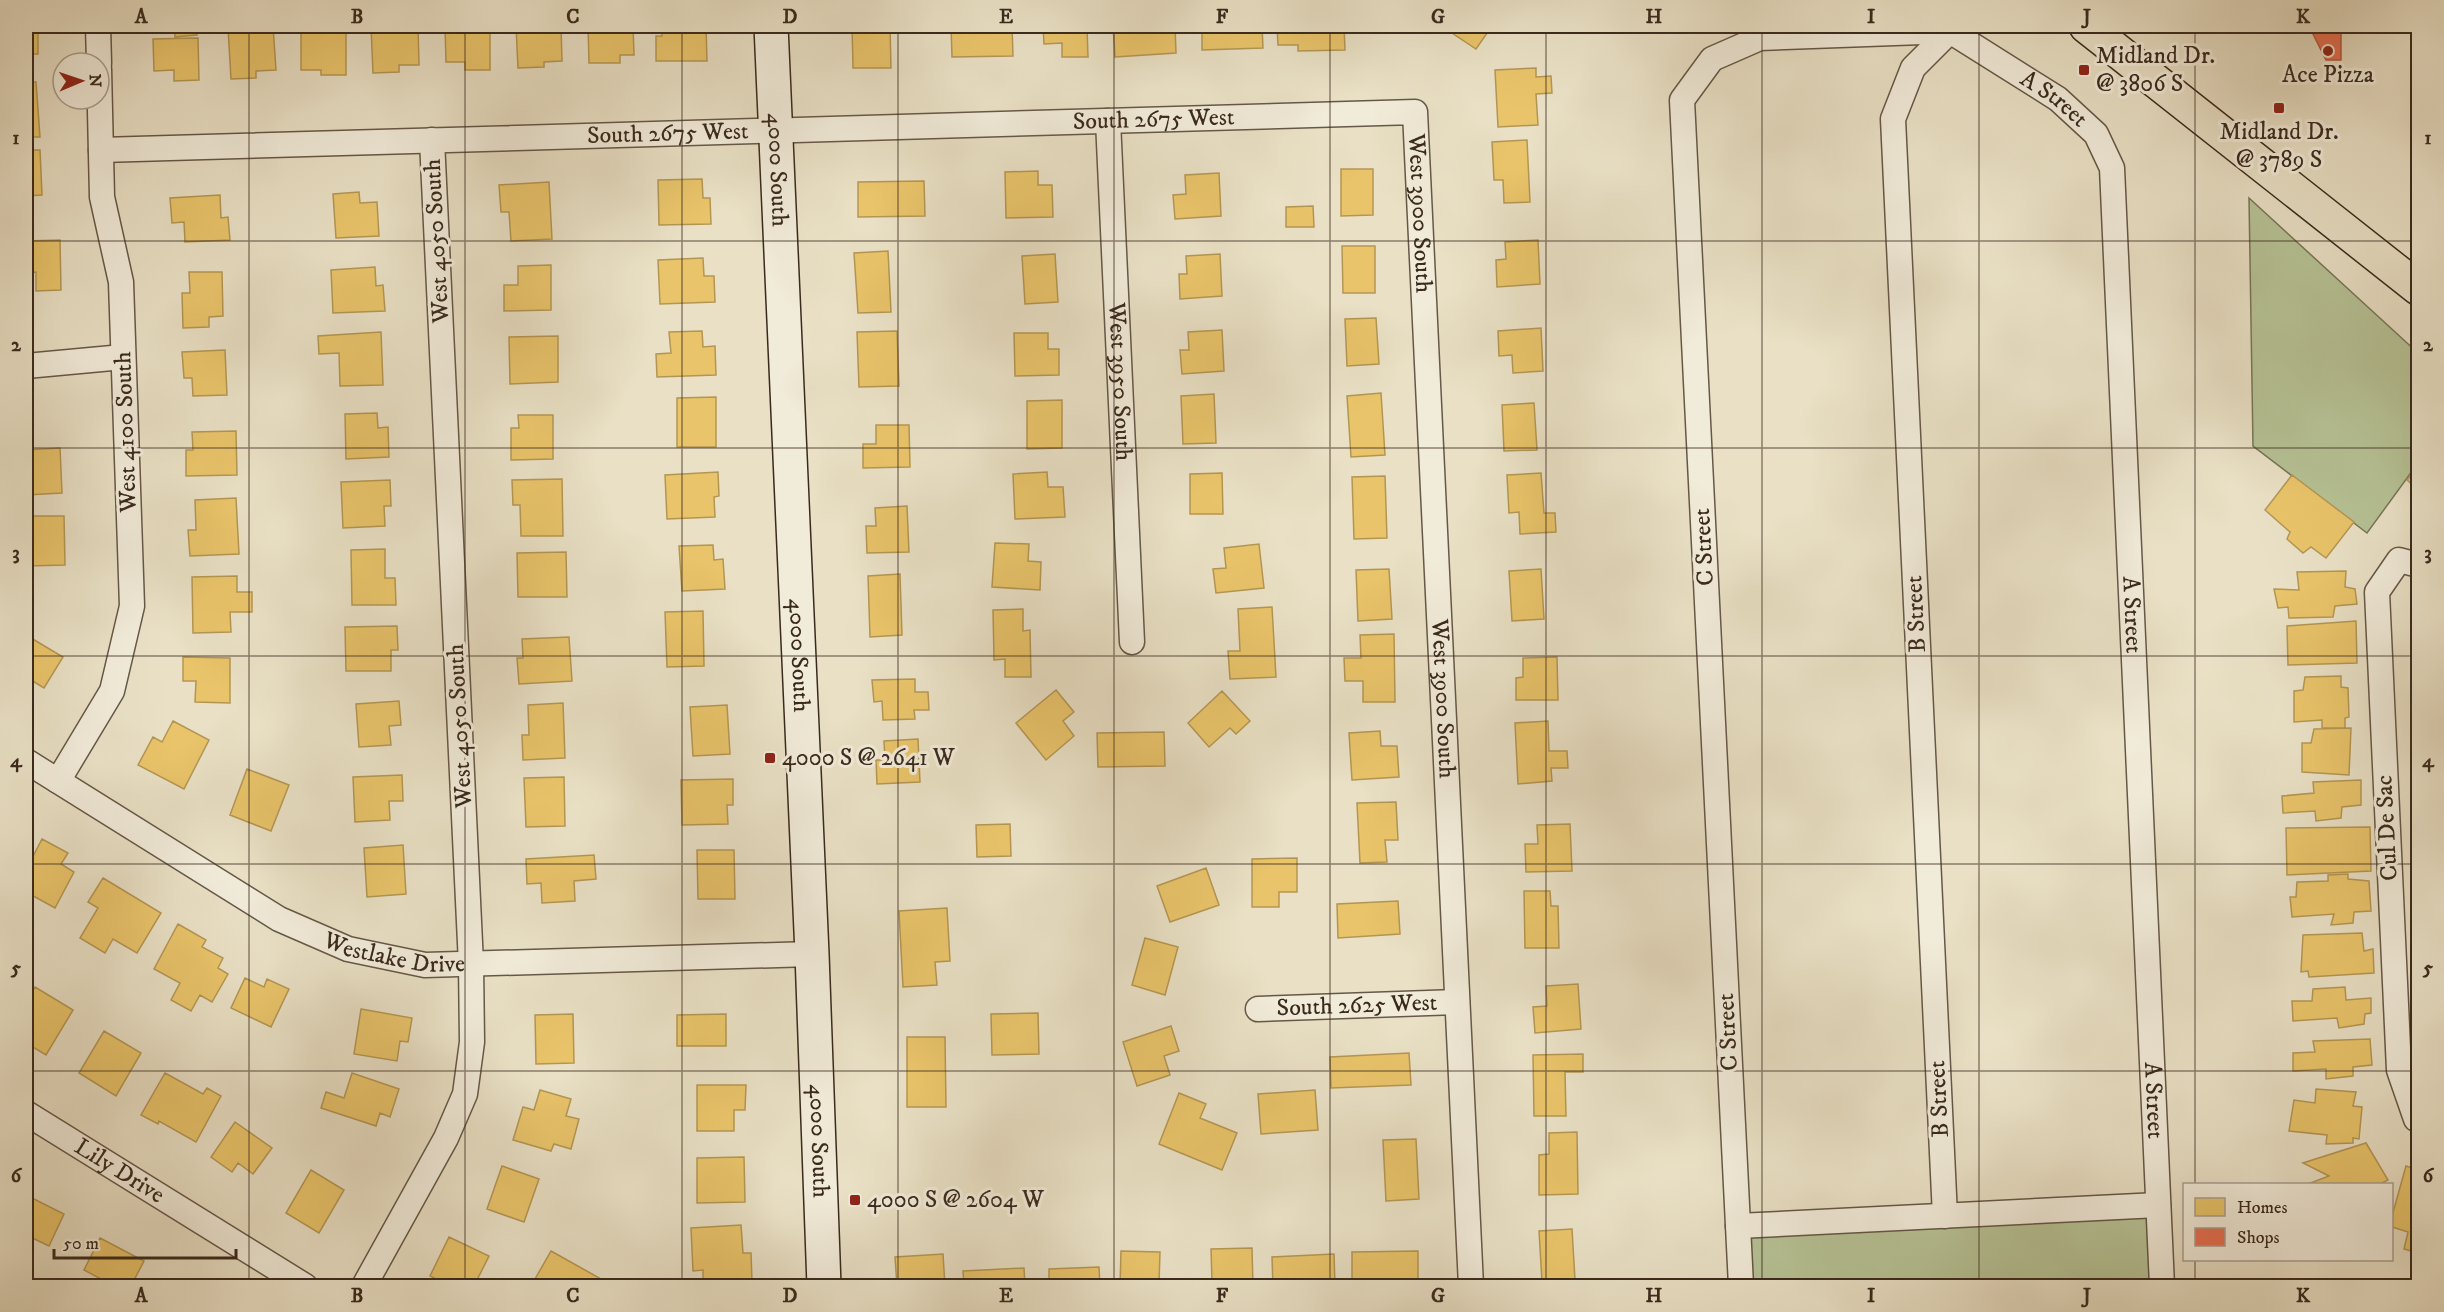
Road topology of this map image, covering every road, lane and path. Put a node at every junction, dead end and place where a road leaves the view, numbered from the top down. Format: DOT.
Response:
graph roads {
  1 [pos="98,26"];
  2 [pos="771,26"];
  3 [pos="2086,26"];
  4 [pos="1953,28"];
  5 [pos="99,51"];
  6 [pos="100,111"];
  7 [pos="1415,112"];
  8 [pos="1108,121"];
  9 [pos="777,130"];
  10 [pos="432,140"];
  11 [pos="101,150"];
  12 [pos="2418,288"];
  13 [pos="123,357"];
  14 [pos="26,366"];
  15 [pos="2418,565"];
  16 [pos="1132,642"];
  17 [pos="26,760"];
  18 [pos="58,781"];
  19 [pos="812,954"];
  20 [pos="471,964"];
  21 [pos="1457,1002"];
  22 [pos="1258,1009"];
  23 [pos="26,1113"];
  24 [pos="2416,1119"];
  25 [pos="2158,1205"];
  26 [pos="1944,1216"];
  27 [pos="1738,1226"];
  28 [pos="305,1287"];
  29 [pos="364,1287"];
  30 [pos="824,1287"];
  31 [pos="1471,1287"];
  32 [pos="1741,1287"];
  33 [pos="2162,1287"];
  1 -- 5 [label="street"];
  2 -- 9 [label="street, 4000 South"];
  3 -- 12 [label="main road"];
  4 -- 25 [label="street, A Street"];
  4 -- 26 [label="street, B Street"];
  4 -- 27 [label="street, C Street"];
  6 -- 11 [label="street, West 4100 South"];
  7 -- 8 [label="street, South 2675 West"];
  7 -- 21 [label="street, West 3900 South"];
  8 -- 9 [label="street, South 2675 West"];
  8 -- 16 [label="street, West 3950 South"];
  9 -- 10 [label="street, South 2675 West"];
  9 -- 19 [label="street, 4000 South"];
  10 -- 11 [label="street, South 2675 West"];
  10 -- 20 [label="street, West 4050 South"];
  11 -- 13 [label="street, West 4100 South"];
  13 -- 14 [label="street"];
  13 -- 18 [label="street, West 4100 South"];
  15 -- 24 [label="street, Cul De Sac"];
  17 -- 18 [label="street, Westlake Drive"];
  18 -- 20 [label="street, Westlake Drive"];
  19 -- 20 [label="street, Westlake Drive"];
  19 -- 30 [label="street, 4000 South"];
  20 -- 29 [label="street, West 4050 South"];
  21 -- 22 [label="street, South 2625 West"];
  21 -- 31 [label="street, West 3900 South"];
  23 -- 28 [label="street, Lily Drive"];
  25 -- 26 [label="street"];
  25 -- 33 [label="street, A Street"];
  26 -- 27 [label="street"];
  27 -- 32 [label="street, C Street"];
}
